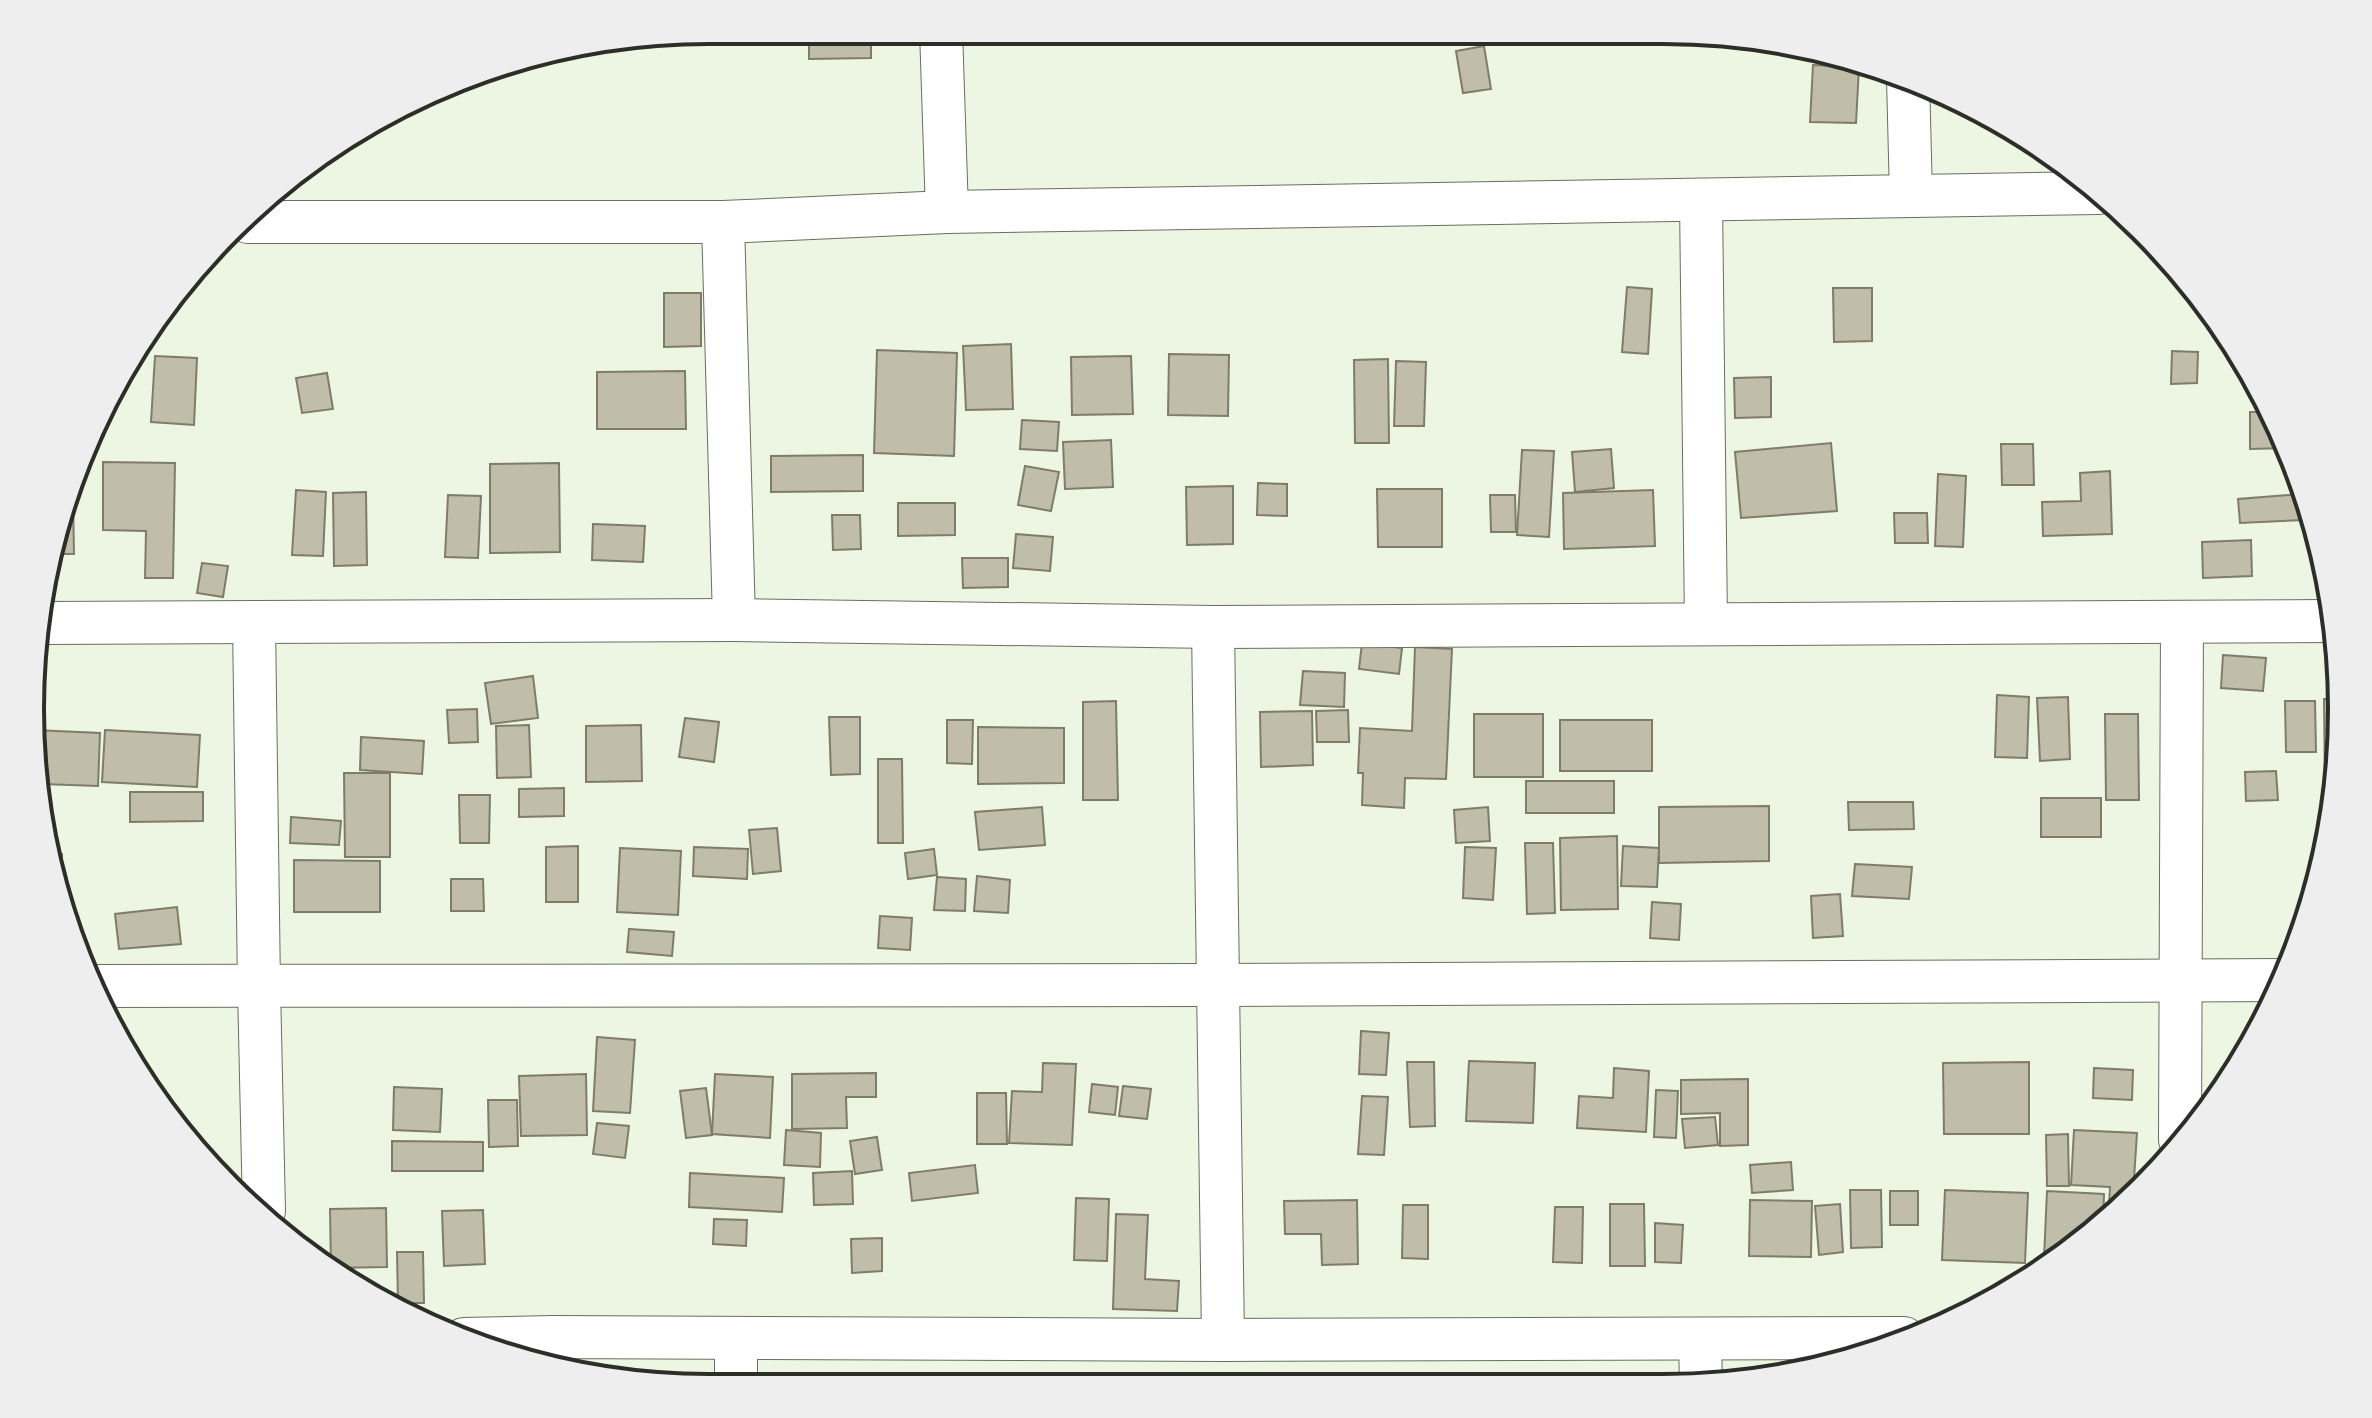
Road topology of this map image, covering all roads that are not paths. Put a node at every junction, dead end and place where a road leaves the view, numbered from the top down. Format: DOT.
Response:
graph roads {
  1 [pos="941,44"];
  2 [pos="1908,92"];
  3 [pos="2082,193"];
  4 [pos="1911,196"];
  5 [pos="1701,200"];
  6 [pos="947,212"];
  7 [pos="257,222"];
  8 [pos="723,222"];
  9 [pos="734,620"];
  10 [pos="2322,621"];
  11 [pos="254,622"];
  12 [pos="2182,622"];
  13 [pos="50,623"];
  14 [pos="1706,624"];
  15 [pos="1213,627"];
  16 [pos="2182,980"];
  17 [pos="2269,980"];
  18 [pos="1218,985"];
  19 [pos="105,986"];
  20 [pos="259,987"];
  21 [pos="2180,1127"];
  22 [pos="264,1202"];
  23 [pos="1879,1338"];
  24 [pos="736,1339"];
  25 [pos="1700,1339"];
  26 [pos="1223,1340"];
  27 [pos="519,1346"];
  28 [pos="552,1350"];
  29 [pos="1701,1373"];
  30 [pos="736,1374"];
  1 -- 6 [label="street"];
  2 -- 4 [label="street"];
  3 -- 4 [label="street"];
  4 -- 5 [label="street"];
  5 -- 6 [label="street"];
  5 -- 14 [label="street"];
  6 -- 8 [label="street"];
  7 -- 8 [label="street"];
  8 -- 9 [label="street"];
  9 -- 11 [label="street"];
  9 -- 15 [label="street"];
  10 -- 12 [label="street"];
  11 -- 13 [label="street"];
  11 -- 20 [label="street"];
  12 -- 14 [label="street"];
  12 -- 16 [label="street"];
  14 -- 15 [label="street"];
  15 -- 18 [label="street"];
  16 -- 17 [label="street"];
  16 -- 18 [label="street"];
  16 -- 21 [label="street"];
  18 -- 20 [label="street"];
  18 -- 26 [label="street"];
  19 -- 20 [label="street"];
  20 -- 22 [label="street"];
  23 -- 25 [label="street"];
  24 -- 26 [label="street"];
  24 -- 28 [label="street"];
  24 -- 30 [label="street"];
  25 -- 26 [label="street"];
  25 -- 29 [label="street"];
  27 -- 28 [label="street"];
}
